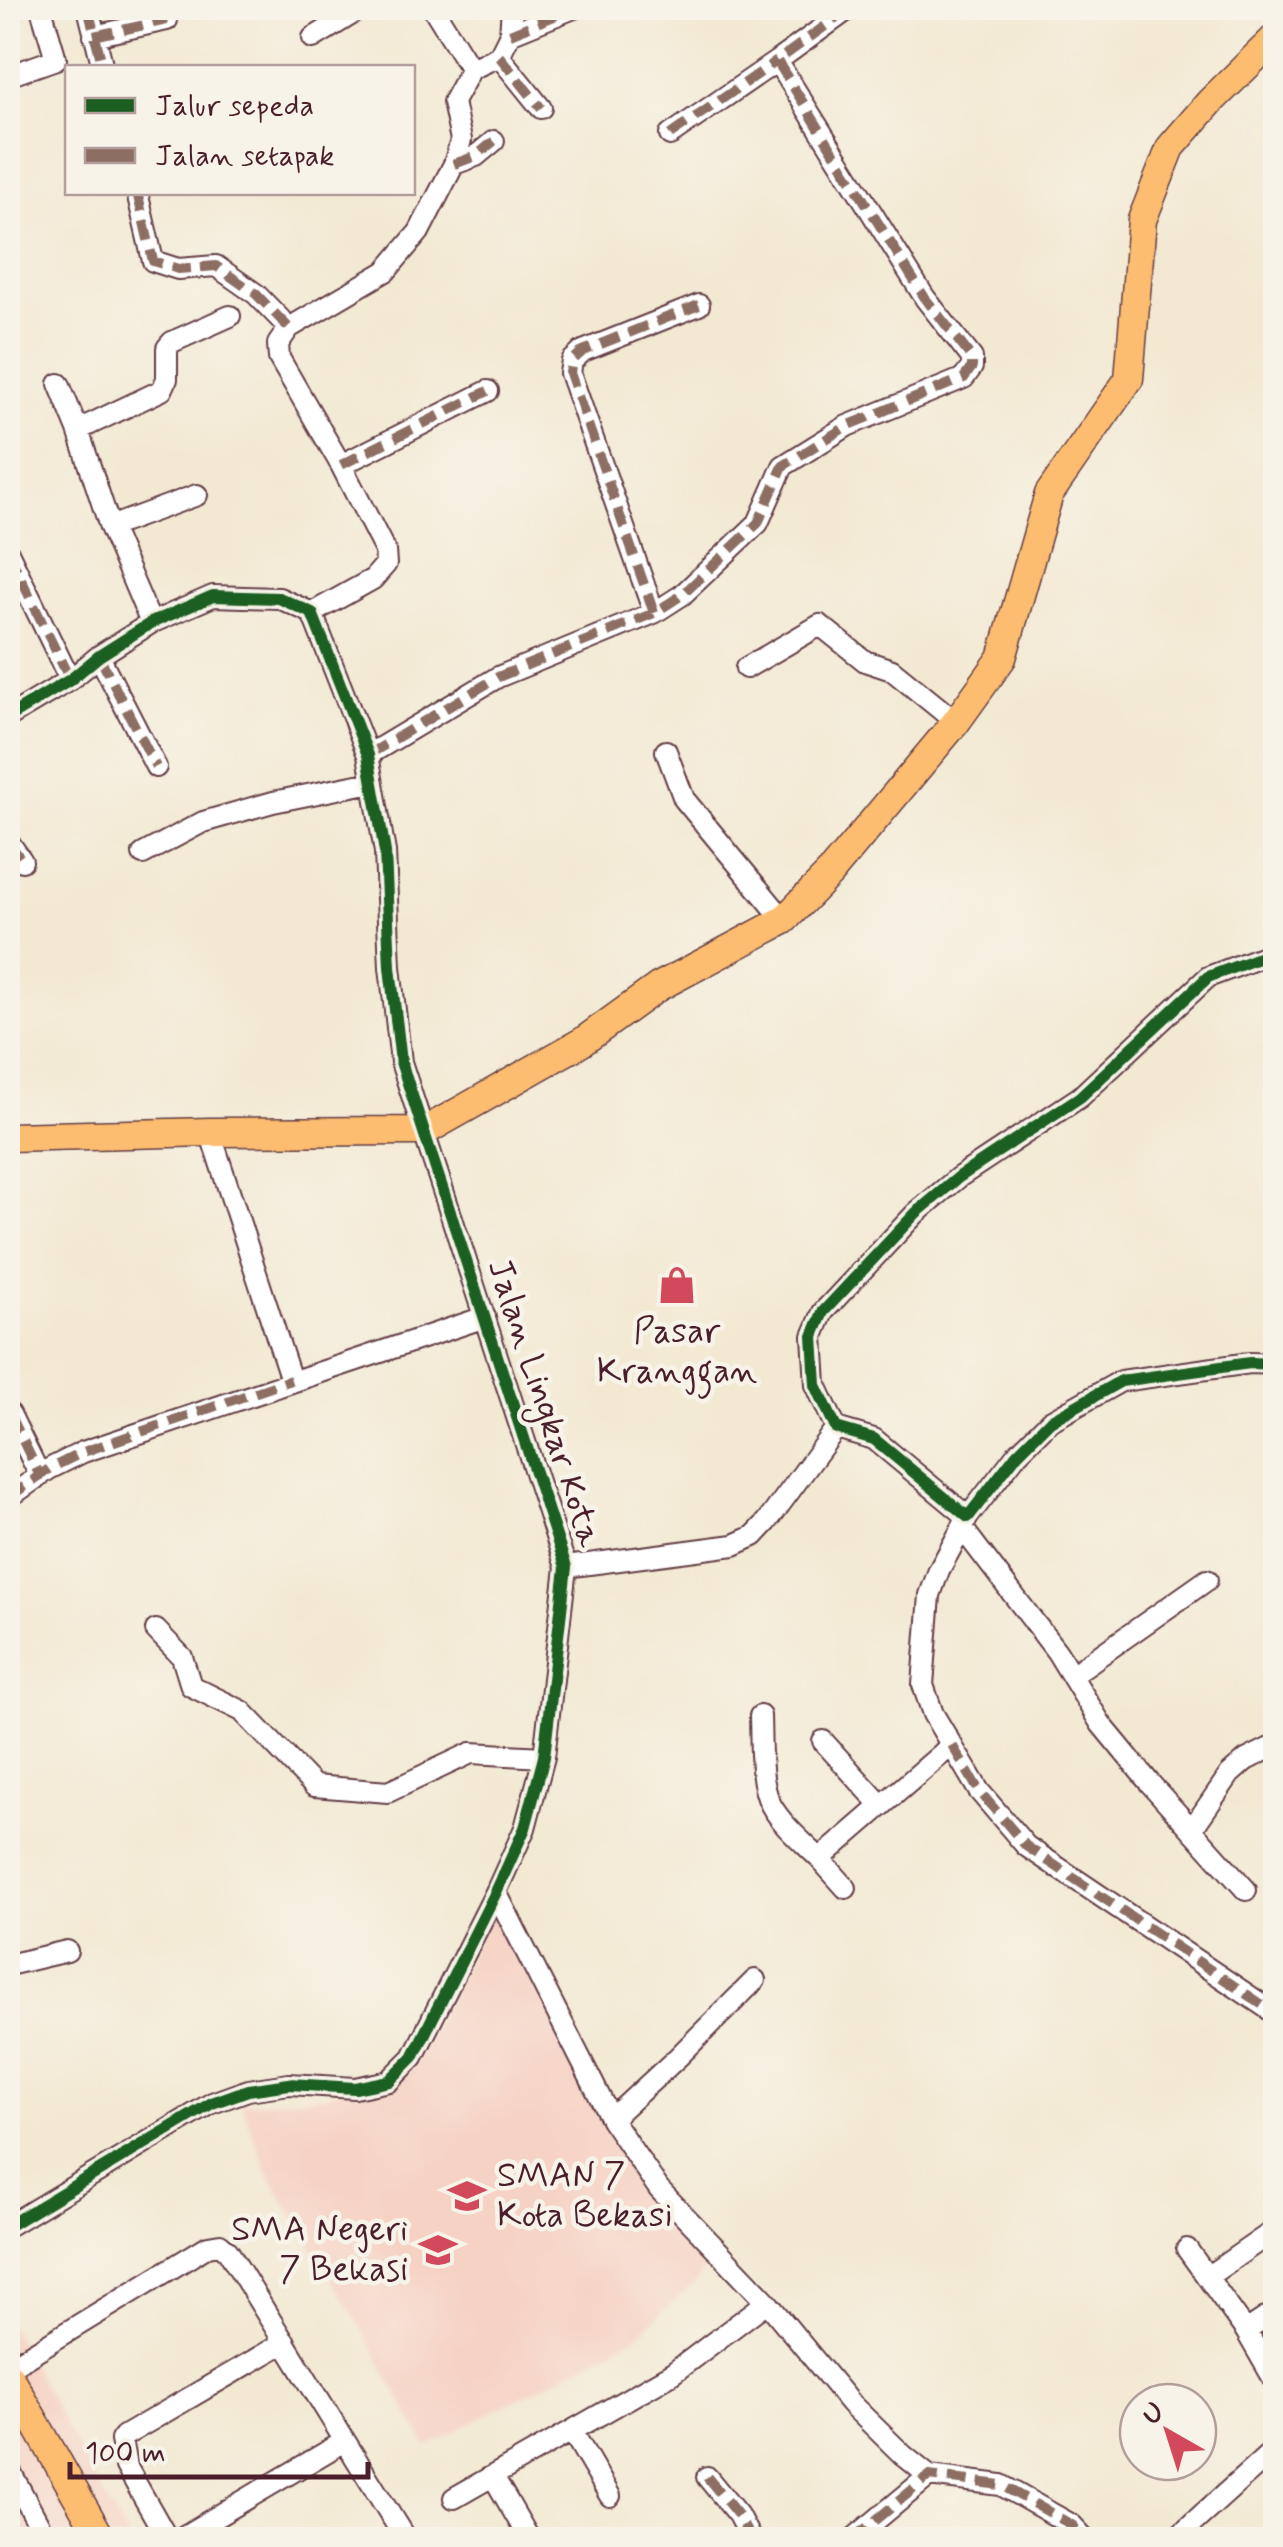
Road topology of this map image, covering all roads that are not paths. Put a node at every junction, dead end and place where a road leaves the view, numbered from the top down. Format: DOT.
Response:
graph roads {
  1 [pos="41,8"];
  2 [pos="88,8"];
  3 [pos="362,8"];
  4 [pos="433,8"];
  5 [pos="512,8"];
  6 [pos="574,8"];
  7 [pos="850,8"];
  8 [pos="166,20"];
  9 [pos="510,34"];
  10 [pos="94,36"];
  11 [pos="1276,37"];
  12 [pos="313,38"];
  13 [pos="498,56"];
  14 [pos="778,61"];
  15 [pos="102,65"];
  16 [pos="471,70"];
  17 [pos="8,76"];
  18 [pos="541,108"];
  19 [pos="670,135"];
  20 [pos="494,141"];
  21 [pos="454,164"];
  22 [pos="138,195"];
  23 [pos="698,305"];
  24 [pos="230,316"];
  25 [pos="289,328"];
  26 [pos="60,384"];
  27 [pos="488,390"];
  28 [pos="78,430"];
  29 [pos="340,465"];
  30 [pos="197,494"];
  31 [pos="110,527"];
  32 [pos="8,552"];
  33 [pos="312,613"];
  34 [pos="654,613"];
  35 [pos="151,623"];
  36 [pos="98,656"];
  37 [pos="746,668"];
  38 [pos="70,680"];
  39 [pos="8,717"];
  40 [pos="956,722"];
  41 [pos="666,752"];
  42 [pos="368,755"];
  43 [pos="156,767"];
  44 [pos="372,782"];
  45 [pos="8,841"];
  46 [pos="144,854"];
  47 [pos="22,861"];
  48 [pos="784,920"];
  49 [pos="1276,956"];
  50 [pos="425,1131"];
  51 [pos="210,1132"];
  52 [pos="8,1137"];
  53 [pos="485,1317"];
  54 [pos="1276,1364"];
  55 [pos="290,1380"];
  56 [pos="10,1414"];
  57 [pos="836,1428"];
  58 [pos="40,1476"];
  59 [pos="8,1498"];
  60 [pos="966,1523"];
  61 [pos="566,1567"];
  62 [pos="1207,1580"];
  63 [pos="156,1630"];
  64 [pos="1072,1675"];
  65 [pos="760,1716"];
  66 [pos="824,1741"];
  67 [pos="1276,1744"];
  68 [pos="952,1745"];
  69 [pos="544,1757"];
  70 [pos="881,1806"];
  71 [pos="1192,1829"];
  72 [pos="820,1859"];
  73 [pos="846,1888"];
  74 [pos="1246,1890"];
  75 [pos="496,1892"];
  76 [pos="67,1951"];
  77 [pos="8,1965"];
  78 [pos="755,1980"];
  79 [pos="1276,2014"];
  80 [pos="611,2119"];
  81 [pos="8,2226"];
  82 [pos="1276,2229"];
  83 [pos="1187,2249"];
  84 [pos="1207,2277"];
  85 [pos="767,2302"];
  86 [pos="1276,2311"];
  87 [pos="1246,2332"];
  88 [pos="286,2342"];
  89 [pos="8,2371"];
  90 [pos="1276,2383"];
  91 [pos="572,2431"];
  92 [pos="344,2441"];
  93 [pos="1276,2448"];
  94 [pos="8,2467"];
  95 [pos="493,2476"];
  96 [pos="929,2476"];
  97 [pos="707,2478"];
  98 [pos="610,2496"];
  99 [pos="454,2498"];
  100 [pos="47,2540"];
  101 [pos="102,2540"];
  102 [pos="168,2540"];
  103 [pos="177,2540"];
  104 [pos="406,2540"];
  105 [pos="530,2540"];
  106 [pos="751,2540"];
  107 [pos="852,2540"];
  108 [pos="1086,2540"];
  109 [pos="1174,2540"];
  1 -- 17 [label="street"];
  2 -- 10 [label="street"];
  3 -- 12 [label="street"];
  4 -- 16 [label="street"];
  5 -- 9 [label="street"];
  6 -- 9 [label="street"];
  7 -- 14 [label="street"];
  8 -- 10 [label="street"];
  9 -- 13 [label="street"];
  10 -- 15 [label="street"];
  11 -- 40 [label="main road"];
  13 -- 16 [label="street"];
  13 -- 18 [label="street"];
  14 -- 19 [label="street"];
  14 -- 34 [label="street"];
  16 -- 21 [label="street"];
  20 -- 21 [label="street"];
  21 -- 25 [label="street"];
  22 -- 25 [label="street"];
  23 -- 34 [label="street"];
  24 -- 28 [label="street"];
  25 -- 29 [label="street"];
  26 -- 28 [label="street"];
  27 -- 29 [label="street"];
  28 -- 31 [label="street"];
  29 -- 33 [label="street"];
  30 -- 31 [label="street"];
  31 -- 35 [label="street"];
  32 -- 38 [label="street"];
  33 -- 35 [label="street"];
  33 -- 42 [label="street, Jalan Lingkar Kota"];
  34 -- 42 [label="street"];
  35 -- 36 [label="street"];
  36 -- 38 [label="street"];
  36 -- 43 [label="street"];
  37 -- 40 [label="street"];
  38 -- 39 [label="street"];
  40 -- 48 [label="main road"];
  41 -- 48 [label="street"];
  42 -- 44 [label="street, Jalan Lingkar Kota"];
  44 -- 46 [label="street"];
  44 -- 50 [label="street, Jalan Lingkar Kota"];
  45 -- 47 [label="street"];
  48 -- 50 [label="main road"];
  49 -- 57 [label="street"];
  50 -- 51 [label="main road"];
  50 -- 53 [label="street, Jalan Lingkar Kota"];
  51 -- 52 [label="main road"];
  51 -- 55 [label="street"];
  53 -- 55 [label="street"];
  53 -- 61 [label="street, Jalan Lingkar Kota"];
  54 -- 60 [label="street"];
  55 -- 58 [label="street"];
  56 -- 58 [label="street"];
  57 -- 60 [label="street"];
  57 -- 61 [label="street"];
  58 -- 59 [label="street"];
  60 -- 64 [label="street"];
  60 -- 68 [label="street"];
  61 -- 69 [label="street, Jalan Lingkar Kota"];
  62 -- 64 [label="street"];
  63 -- 69 [label="street"];
  64 -- 71 [label="street"];
  65 -- 72 [label="street"];
  66 -- 70 [label="street"];
  67 -- 71 [label="street"];
  68 -- 70 [label="street"];
  68 -- 79 [label="street"];
  69 -- 75 [label="street, Jalan Lingkar Kota"];
  70 -- 72 [label="street"];
  71 -- 74 [label="street"];
  72 -- 73 [label="street"];
  75 -- 80 [label="street"];
  75 -- 81 [label="street, Jalan Lingkar Kota"];
  76 -- 77 [label="street"];
  78 -- 80 [label="street"];
  80 -- 85 [label="street"];
  82 -- 84 [label="street"];
  83 -- 84 [label="street"];
  84 -- 87 [label="street"];
  85 -- 91 [label="street"];
  85 -- 96 [label="street"];
  86 -- 87 [label="street"];
  87 -- 90 [label="street"];
  88 -- 89 [label="street"];
  88 -- 92 [label="street"];
  88 -- 102 [label="street"];
  89 -- 101 [label="main road"];
  91 -- 95 [label="street"];
  91 -- 98 [label="street"];
  92 -- 103 [label="street"];
  92 -- 104 [label="street"];
  93 -- 109 [label="street"];
  94 -- 100 [label="street"];
  95 -- 99 [label="street"];
  95 -- 105 [label="street"];
  96 -- 107 [label="street"];
  96 -- 108 [label="street"];
  97 -- 106 [label="street"];
}
